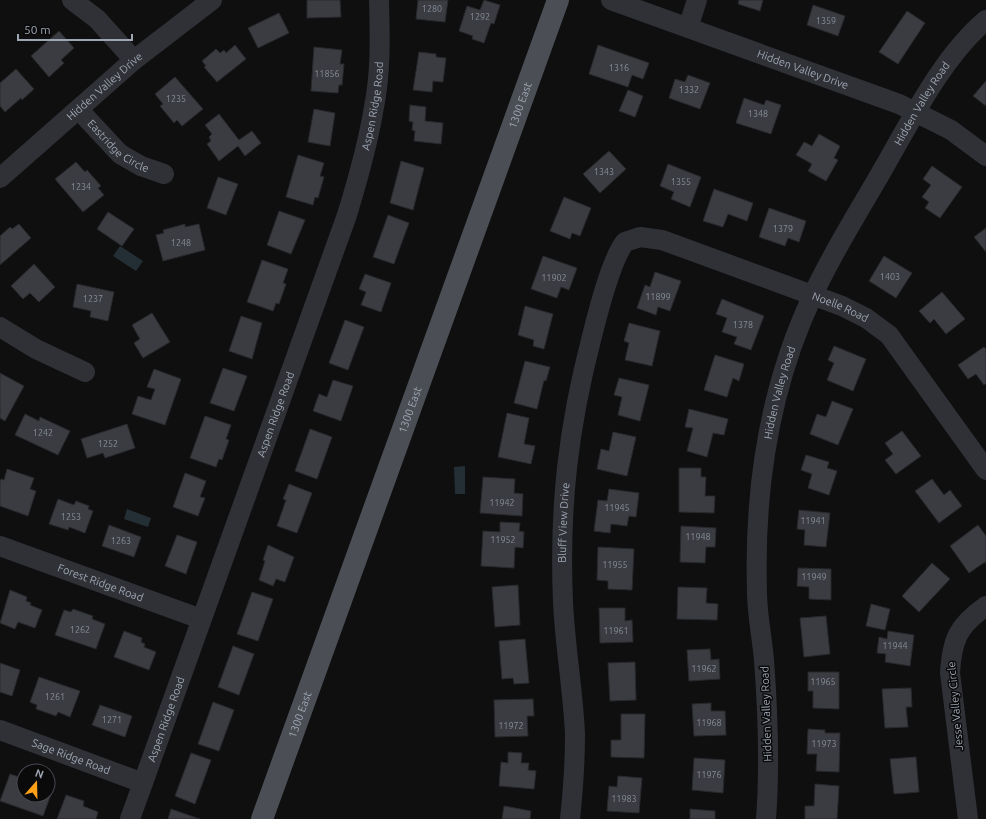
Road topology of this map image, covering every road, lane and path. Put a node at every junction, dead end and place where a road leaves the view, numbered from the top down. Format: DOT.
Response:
graph roads {
  1 [pos="72,0"];
  2 [pos="212,0"];
  3 [pos="379,0"];
  4 [pos="558,0"];
  5 [pos="611,0"];
  6 [pos="697,0"];
  7 [pos="986,20"];
  8 [pos="688,28"];
  9 [pos="134,60"];
  10 [pos="79,110"];
  11 [pos="917,112"];
  12 [pos="986,156"];
  13 [pos="164,174"];
  14 [pos="0,178"];
  15 [pos="631,239"];
  16 [pos="812,295"];
  17 [pos="0,327"];
  18 [pos="85,372"];
  19 [pos="986,470"];
  20 [pos="0,546"];
  21 [pos="986,606"];
  22 [pos="201,619"];
  23 [pos="0,730"];
  24 [pos="143,783"];
  25 [pos="130,819"];
  26 [pos="262,819"];
  27 [pos="570,819"];
  28 [pos="766,819"];
  29 [pos="968,819"];
  1 -- 9 [label="street"];
  2 -- 9 [label="street, Hidden Valley Drive"];
  3 -- 22 [label="street, Aspen Ridge Road"];
  4 -- 26 [label="main road, 1300 East"];
  5 -- 8 [label="street, Hidden Valley Drive"];
  6 -- 8 [label="street"];
  7 -- 11 [label="street, Hidden Valley Road"];
  8 -- 11 [label="street, Hidden Valley Drive"];
  9 -- 10 [label="street, Hidden Valley Drive"];
  10 -- 13 [label="street, Eastridge Circle"];
  10 -- 14 [label="street, Hidden Valley Drive"];
  11 -- 12 [label="street, Hidden Valley Drive"];
  11 -- 16 [label="street, Hidden Valley Road"];
  15 -- 16 [label="street, Noelle Road"];
  15 -- 27 [label="street, Bluff View Drive"];
  16 -- 19 [label="street, Noelle Road"];
  16 -- 28 [label="street, Hidden Valley Road"];
  17 -- 18 [label="street"];
  20 -- 22 [label="street, Forest Ridge Road"];
  21 -- 29 [label="street, Jesse Valley Circle"];
  22 -- 24 [label="street, Aspen Ridge Road"];
  23 -- 24 [label="street, Sage Ridge Road"];
  24 -- 25 [label="street, Aspen Ridge Road"];
}
